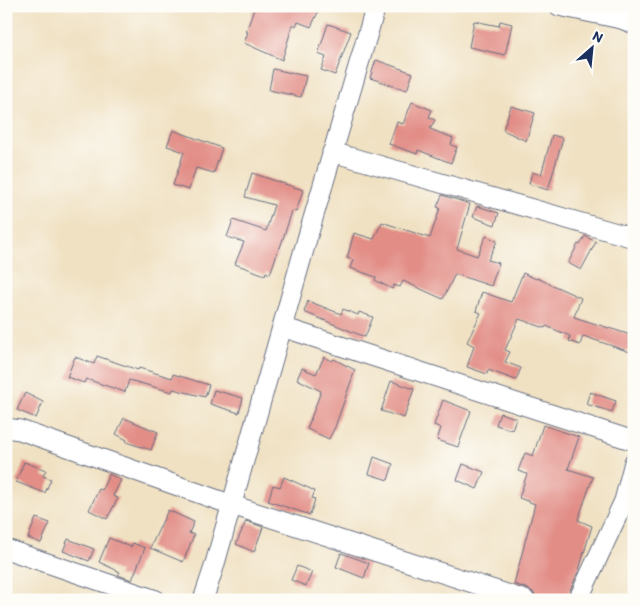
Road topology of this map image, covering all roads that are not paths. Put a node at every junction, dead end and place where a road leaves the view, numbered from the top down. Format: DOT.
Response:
graph roads {
  1 [pos="376,6"];
  2 [pos="559,6"];
  3 [pos="634,24"];
  4 [pos="332,152"];
  5 [pos="634,238"];
  6 [pos="282,327"];
  7 [pos="6,428"];
  8 [pos="634,441"];
  9 [pos="634,462"];
  10 [pos="232,505"];
  11 [pos="6,549"];
  12 [pos="156,600"];
  13 [pos="203,600"];
  14 [pos="526,600"];
  15 [pos="578,600"];
  1 -- 4 [label="street"];
  2 -- 3 [label="street"];
  4 -- 5 [label="street"];
  4 -- 6 [label="street"];
  6 -- 8 [label="street"];
  6 -- 10 [label="street"];
  7 -- 10 [label="street"];
  9 -- 15 [label="street"];
  10 -- 13 [label="street"];
  10 -- 14 [label="street"];
  11 -- 12 [label="street"];
}
